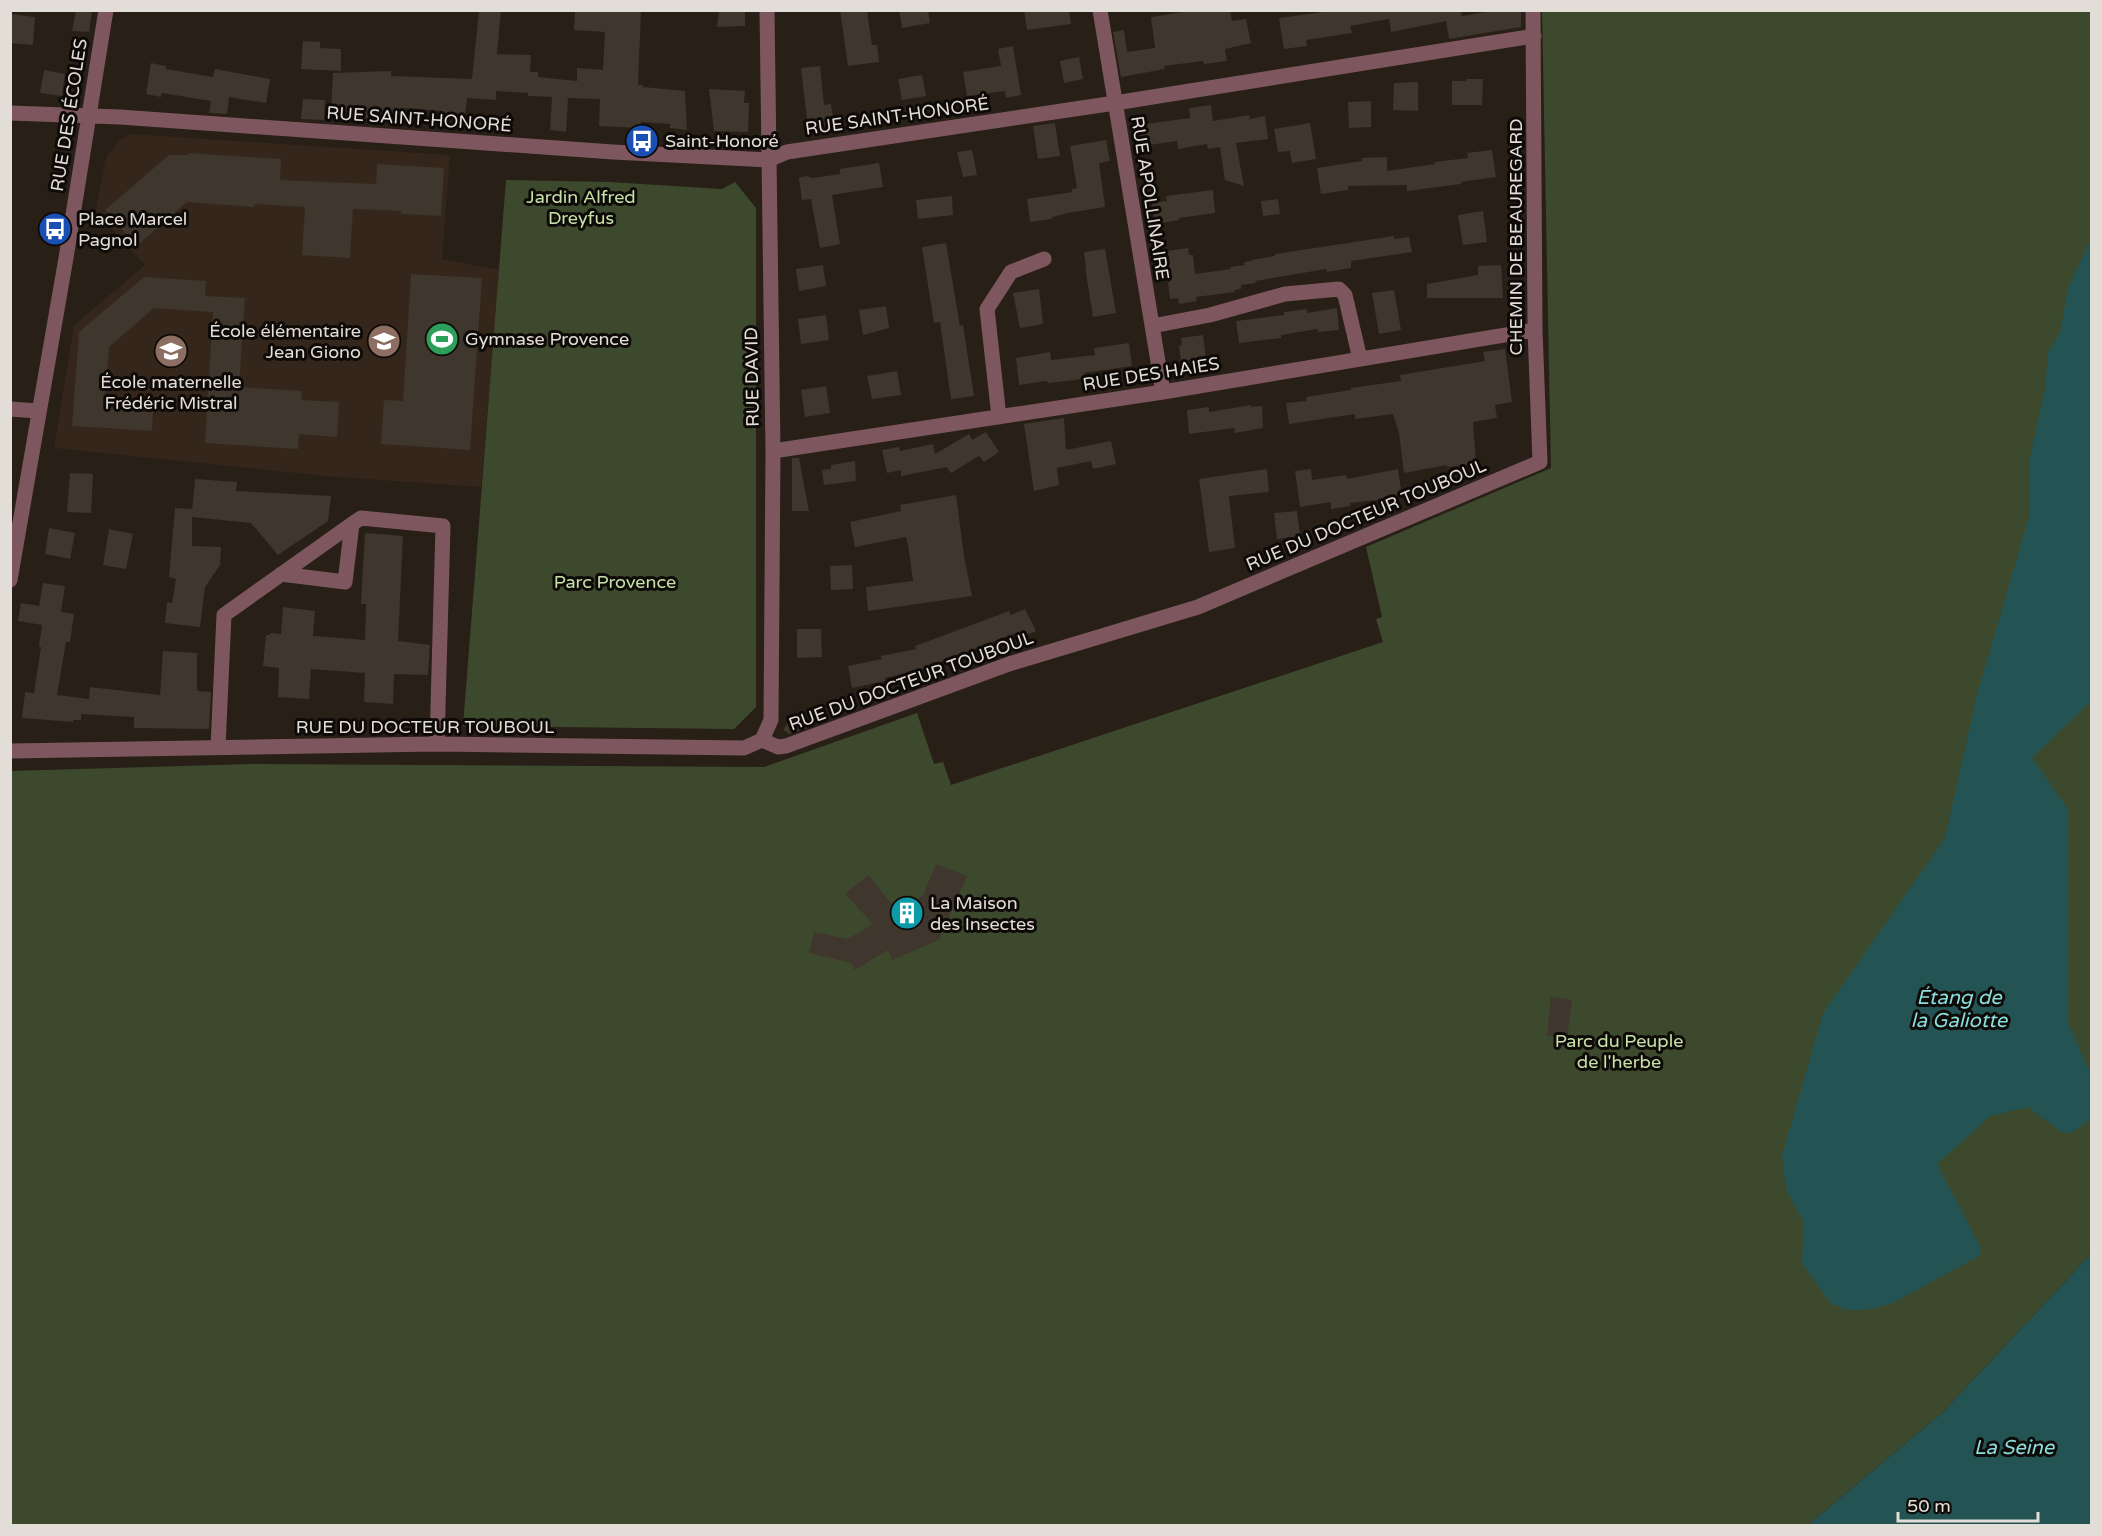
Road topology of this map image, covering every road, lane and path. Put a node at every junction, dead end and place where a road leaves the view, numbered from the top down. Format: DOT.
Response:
graph roads {
  1 [pos="106,10"];
  2 [pos="767,10"];
  3 [pos="1100,10"];
  4 [pos="1533,10"];
  5 [pos="1534,36"];
  6 [pos="1115,104"];
  7 [pos="10,112"];
  8 [pos="88,117"];
  9 [pos="768,160"];
  10 [pos="1044,259"];
  11 [pos="1152,326"];
  12 [pos="1535,330"];
  13 [pos="1359,359"];
  14 [pos="1163,392"];
  15 [pos="10,409"];
  16 [pos="39,411"];
  17 [pos="999,417"];
  18 [pos="773,451"];
  19 [pos="1540,462"];
  20 [pos="16,520"];
  21 [pos="352,524"];
  22 [pos="282,574"];
  23 [pos="10,580"];
  24 [pos="762,741"];
  25 [pos="437,744"];
  26 [pos="218,747"];
  27 [pos="10,751"];
  1 -- 8 [label="street, RUE DES ÉCOLES"];
  2 -- 9 [label="street, RUE DAVID"];
  3 -- 6 [label="street, RUE APOLLINAIRE"];
  4 -- 5 [label="street, CHEMIN DE BEAUREGARD"];
  5 -- 6 [label="street, RUE SAINT-HONORÉ"];
  5 -- 12 [label="street, CHEMIN DE BEAUREGARD"];
  6 -- 9 [label="street, RUE SAINT-HONORÉ"];
  6 -- 11 [label="street, RUE APOLLINAIRE"];
  7 -- 8 [label="street, RUE SAINT-HONORÉ"];
  8 -- 9 [label="street, RUE SAINT-HONORÉ"];
  8 -- 16 [label="street, RUE DES ÉCOLES"];
  9 -- 18 [label="street, RUE DAVID"];
  10 -- 17 [label="street"];
  11 -- 13 [label="street"];
  11 -- 14 [label="street, RUE APOLLINAIRE"];
  12 -- 13 [label="street, RUE DES HAIES"];
  12 -- 19 [label="street, CHEMIN DE BEAUREGARD"];
  13 -- 14 [label="street, RUE DES HAIES"];
  14 -- 17 [label="street, RUE DES HAIES"];
  15 -- 16 [label="street"];
  16 -- 20 [label="street, RUE DES ÉCOLES"];
  17 -- 18 [label="street, RUE DES HAIES"];
  18 -- 24 [label="street, RUE DAVID"];
  19 -- 24 [label="street, RUE DU DOCTEUR TOUBOUL"];
  20 -- 23 [label="street, RUE DES ÉCOLES"];
  21 -- 22 [label="street"];
  21 -- 22 [label="street"];
  21 -- 25 [label="street"];
  22 -- 26 [label="street"];
  24 -- 25 [label="street, RUE DU DOCTEUR TOUBOUL"];
  25 -- 26 [label="street, RUE DU DOCTEUR TOUBOUL"];
  26 -- 27 [label="street, RUE DU DOCTEUR TOUBOUL"];
}
